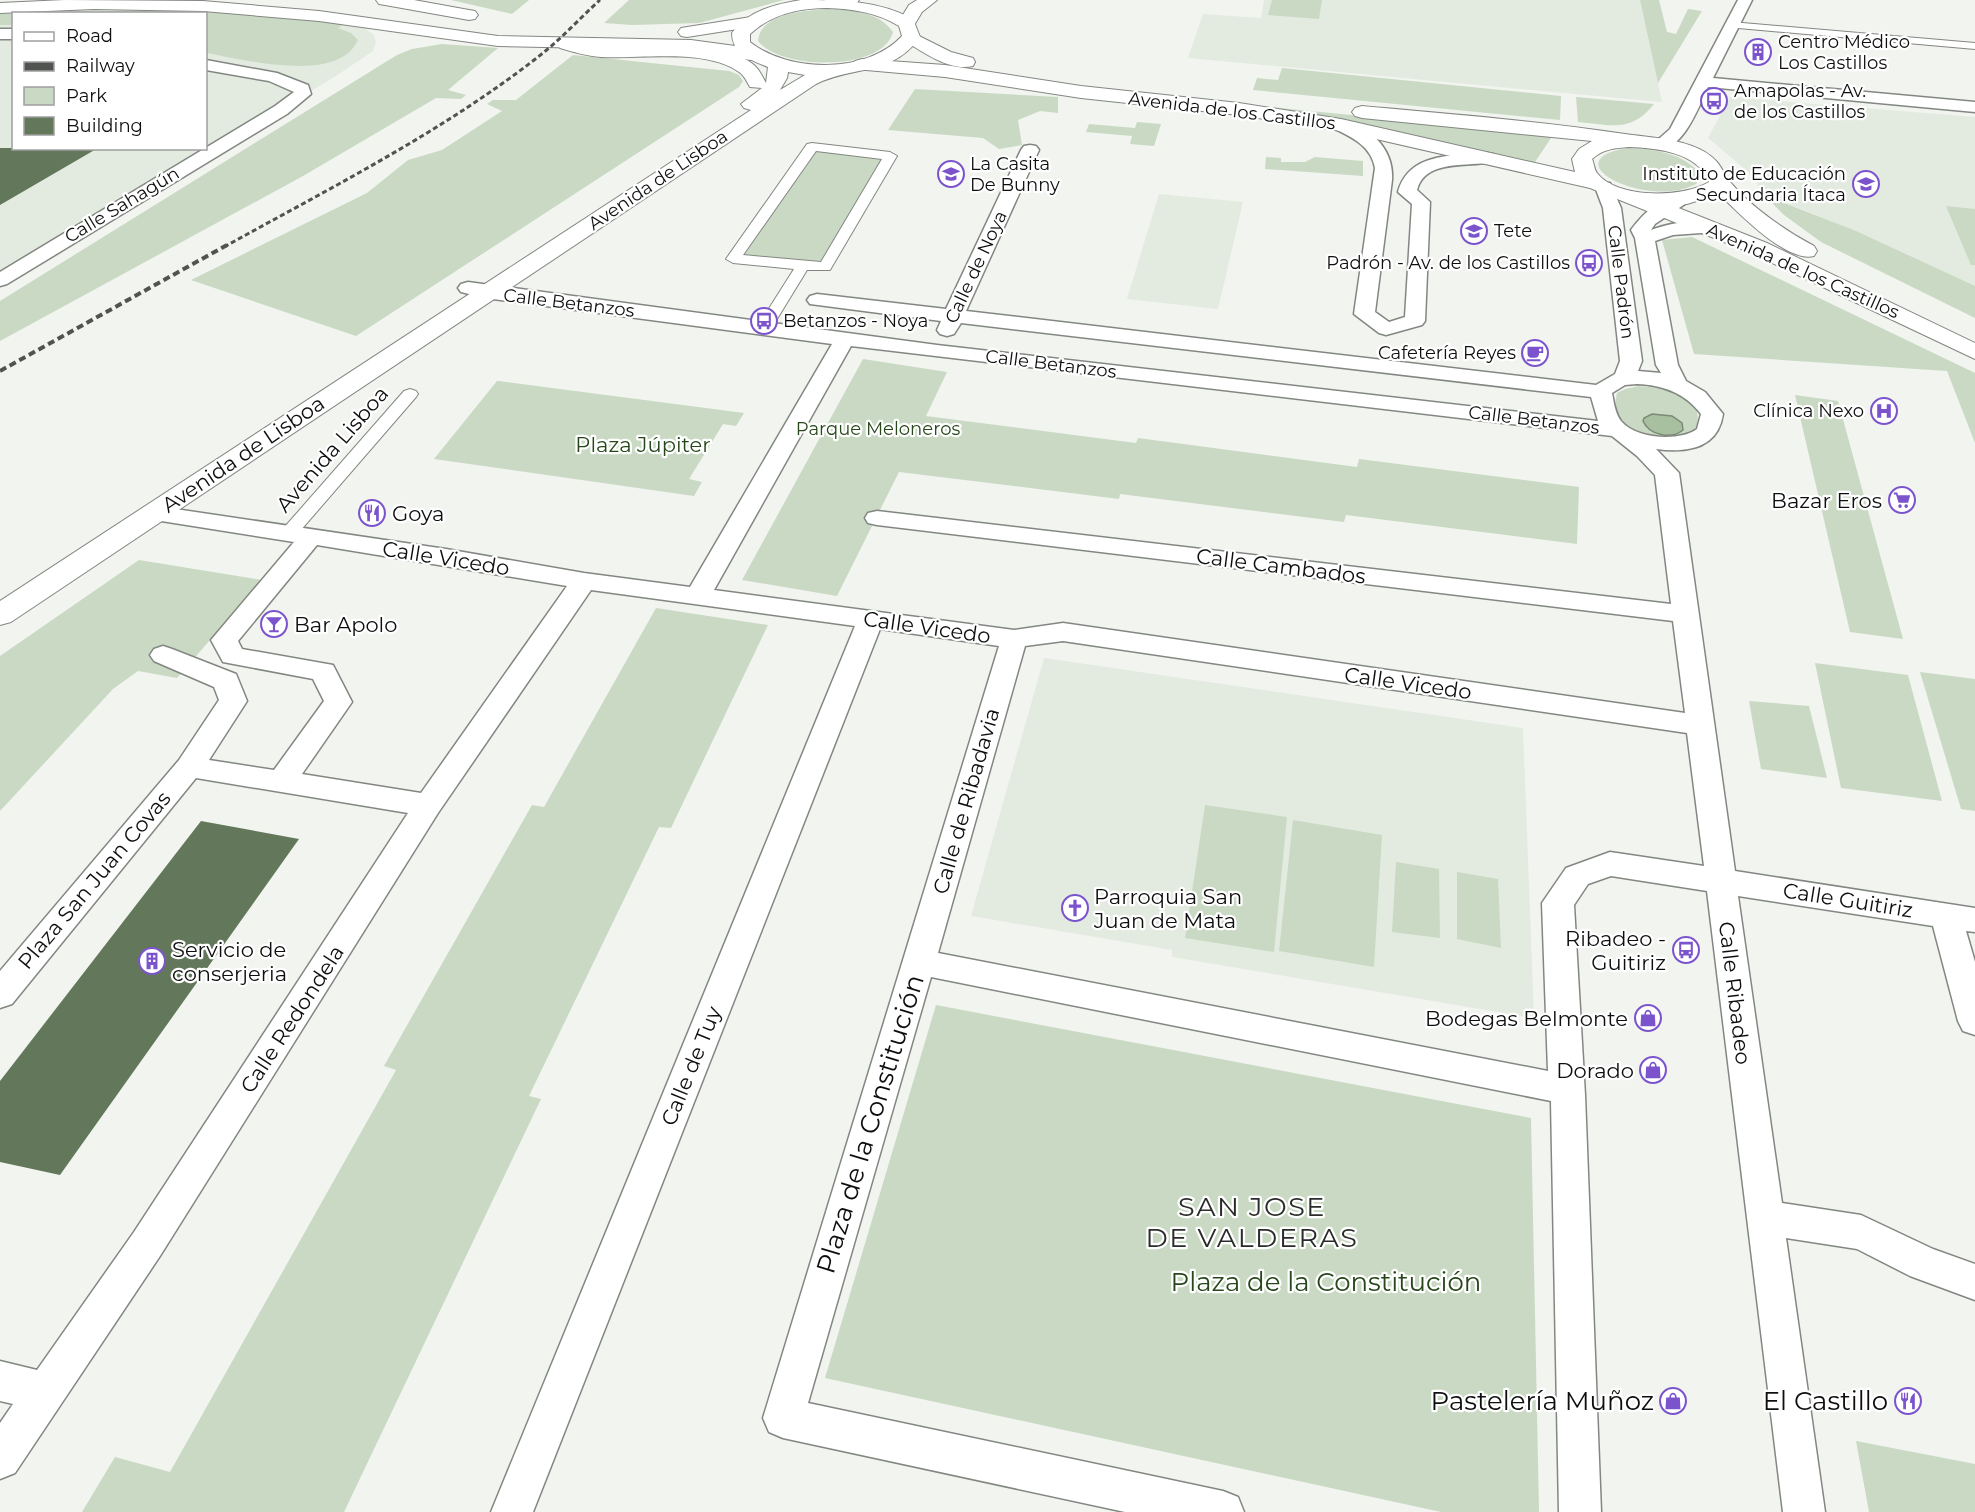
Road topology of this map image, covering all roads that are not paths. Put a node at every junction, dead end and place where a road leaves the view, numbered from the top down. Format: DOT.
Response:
graph roads {
  1 [pos="269,0"];
  2 [pos="327,0"];
  3 [pos="850,0"];
  4 [pos="928,0"];
  5 [pos="1745,0"];
  6 [pos="371,3"];
  7 [pos="832,3"];
  8 [pos="0,8"];
  9 [pos="482,19"];
  10 [pos="751,22"];
  11 [pos="516,24"];
  12 [pos="1731,25"];
  13 [pos="909,30"];
  14 [pos="566,44"];
  15 [pos="1975,46"];
  16 [pos="750,54"];
  17 [pos="207,64"];
  18 [pos="862,65"];
  19 [pos="777,66"];
  20 [pos="830,69"];
  21 [pos="1703,81"];
  22 [pos="1975,107"];
  23 [pos="1341,125"];
  24 [pos="696,138"];
  25 [pos="1629,141"];
  26 [pos="1662,144"];
  27 [pos="1030,150"];
  28 [pos="1487,158"];
  29 [pos="1720,184"];
  30 [pos="1601,186"];
  31 [pos="1407,192"];
  32 [pos="1380,194"];
  33 [pos="1670,205"];
  34 [pos="1708,228"];
  35 [pos="1645,238"];
  36 [pos="803,265"];
  37 [pos="0,279"];
  38 [pos="477,290"];
  39 [pos="817,300"];
  40 [pos="955,315"];
  41 [pos="764,329"];
  42 [pos="1386,329"];
  43 [pos="1975,335"];
  44 [pos="845,339"];
  45 [pos="937,351"];
  46 [pos="1975,352"];
  47 [pos="1384,365"];
  48 [pos="1625,378"];
  49 [pos="1677,384"];
  50 [pos="1601,392"];
  51 [pos="410,394"];
  52 [pos="1383,402"];
  53 [pos="1618,430"];
  54 [pos="1689,443"];
  55 [pos="1667,473"];
  56 [pos="155,513"];
  57 [pos="877,518"];
  58 [pos="300,535"];
  59 [pos="584,581"];
  60 [pos="0,589"];
  61 [pos="698,596"];
  62 [pos="1686,614"];
  63 [pos="0,615"];
  64 [pos="871,619"];
  65 [pos="1014,639"];
  66 [pos="163,655"];
  67 [pos="1700,725"];
  68 [pos="189,767"];
  69 [pos="281,782"];
  70 [pos="428,805"];
  71 [pos="1721,879"];
  72 [pos="1961,918"];
  73 [pos="919,962"];
  74 [pos="0,994"];
  75 [pos="1975,1021"];
  76 [pos="1566,1089"];
  77 [pos="1764,1218"];
  78 [pos="1975,1282"];
  79 [pos="0,1380"];
  80 [pos="44,1392"];
  81 [pos="0,1458"];
  82 [pos="512,1512"];
  83 [pos="1223,1512"];
  84 [pos="1580,1512"];
  85 [pos="1804,1512"];
  1 -- 14 [label="main road"];
  2 -- 6 [label="main road"];
  3 -- 7 [label="main road"];
  4 -- 13 [label="main road"];
  5 -- 12 [label="street"];
  6 -- 9 [label="main road"];
  7 -- 10 [label="main road"];
  7 -- 13 [label="main road, Avenida de los Castillos"];
  8 -- 14 [label="main road"];
  10 -- 11 [label="main road"];
  10 -- 16 [label="main road"];
  12 -- 15 [label="street"];
  12 -- 21 [label="street"];
  13 -- 18 [label="main road"];
  13 -- 25 [label="main road, Avenida de los Castillos"];
  14 -- 16 [label="main road"];
  14 -- 24 [label="main road"];
  16 -- 19 [label="main road"];
  17 -- 37 [label="street, Calle Sahagún"];
  18 -- 20 [label="main road"];
  18 -- 23 [label="main road, Avenida de los Castillos"];
  19 -- 20 [label="main road"];
  19 -- 24 [label="main road, Avenida de Lisboa"];
  20 -- 38 [label="main road, Avenida de Lisboa"];
  21 -- 22 [label="street"];
  21 -- 26 [label="street"];
  23 -- 28 [label="main road, Avenida de los Castillos"];
  23 -- 32 [label="street"];
  24 -- 38 [label="main road, Avenida de Lisboa"];
  25 -- 26 [label="main road, Avenida de los Castillos"];
  25 -- 30 [label="main road"];
  26 -- 29 [label="main road, Avenida de los Castillos"];
  27 -- 40 [label="street, Calle de Noya"];
  28 -- 30 [label="main road, Avenida de los Castillos"];
  28 -- 31 [label="street"];
  29 -- 33 [label="main road"];
  29 -- 43 [label="main road, Avenida de los Castillos"];
  30 -- 33 [label="main road, Avenida de los Castillos"];
  30 -- 48 [label="street, Calle Padrón"];
  31 -- 32 [label="street"];
  31 -- 42 [label="street"];
  32 -- 42 [label="street"];
  33 -- 34 [label="main road, Avenida de los Castillos"];
  33 -- 35 [label="street, Calle Padrón"];
  34 -- 35 [label="street, Calle Padrón"];
  34 -- 46 [label="main road, Avenida de los Castillos"];
  35 -- 49 [label="street, Calle Padrón"];
  36 -- 36 [label="street"];
  36 -- 41 [label="street"];
  38 -- 41 [label="street, Calle Betanzos"];
  38 -- 56 [label="main road, Avenida de Lisboa"];
  38 -- 60 [label="main road, Avenida de Lisboa"];
  39 -- 40 [label="street, Calle Betanzos"];
  40 -- 45 [label="street, Calle de Noya"];
  40 -- 47 [label="street, Calle Betanzos"];
  41 -- 44 [label="street, Calle Betanzos"];
  42 -- 47 [label="street"];
  44 -- 45 [label="street, Calle Betanzos"];
  44 -- 61 [label="street"];
  45 -- 52 [label="street, Calle Betanzos"];
  47 -- 50 [label="street, Calle Betanzos"];
  47 -- 52 [label="street"];
  48 -- 49 [label="street"];
  48 -- 50 [label="street"];
  49 -- 54 [label="street"];
  50 -- 53 [label="street"];
  51 -- 58 [label="street, Avenida Lisboa"];
  52 -- 53 [label="street, Calle Betanzos"];
  53 -- 54 [label="street, Calle Betanzos"];
  53 -- 55 [label="street"];
  54 -- 55 [label="street"];
  55 -- 62 [label="street, Calle Ribadeo"];
  56 -- 58 [label="street, Calle Vicedo"];
  56 -- 63 [label="main road, Avenida de Lisboa"];
  57 -- 62 [label="street, Calle Cambados"];
  58 -- 59 [label="street, Calle Vicedo"];
  58 -- 69 [label="street"];
  59 -- 61 [label="street, Calle Vicedo"];
  59 -- 70 [label="street, Calle Redondela"];
  61 -- 64 [label="street, Calle Vicedo"];
  62 -- 67 [label="street, Calle Ribadeo"];
  64 -- 65 [label="street, Calle Vicedo"];
  64 -- 82 [label="street, Calle de Tuy"];
  65 -- 67 [label="street, Calle Vicedo"];
  65 -- 73 [label="street, Calle de Ribadavia"];
  66 -- 68 [label="street, Plaza San Juan Covas"];
  67 -- 71 [label="street, Calle Ribadeo"];
  68 -- 69 [label="street"];
  68 -- 74 [label="street, Plaza San Juan Covas"];
  69 -- 70 [label="street"];
  70 -- 80 [label="street, Calle Redondela"];
  71 -- 72 [label="street, Calle Guitiriz"];
  71 -- 76 [label="street"];
  71 -- 77 [label="street, Calle Ribadeo"];
  72 -- 75 [label="street"];
  73 -- 76 [label="street, Plaza de la Constitución"];
  73 -- 83 [label="street, Plaza de la Constitución"];
  76 -- 84 [label="street"];
  77 -- 78 [label="street"];
  77 -- 85 [label="street, Calle Ribadeo"];
  79 -- 80 [label="street"];
  80 -- 81 [label="street, Calle Redondela"];
}
